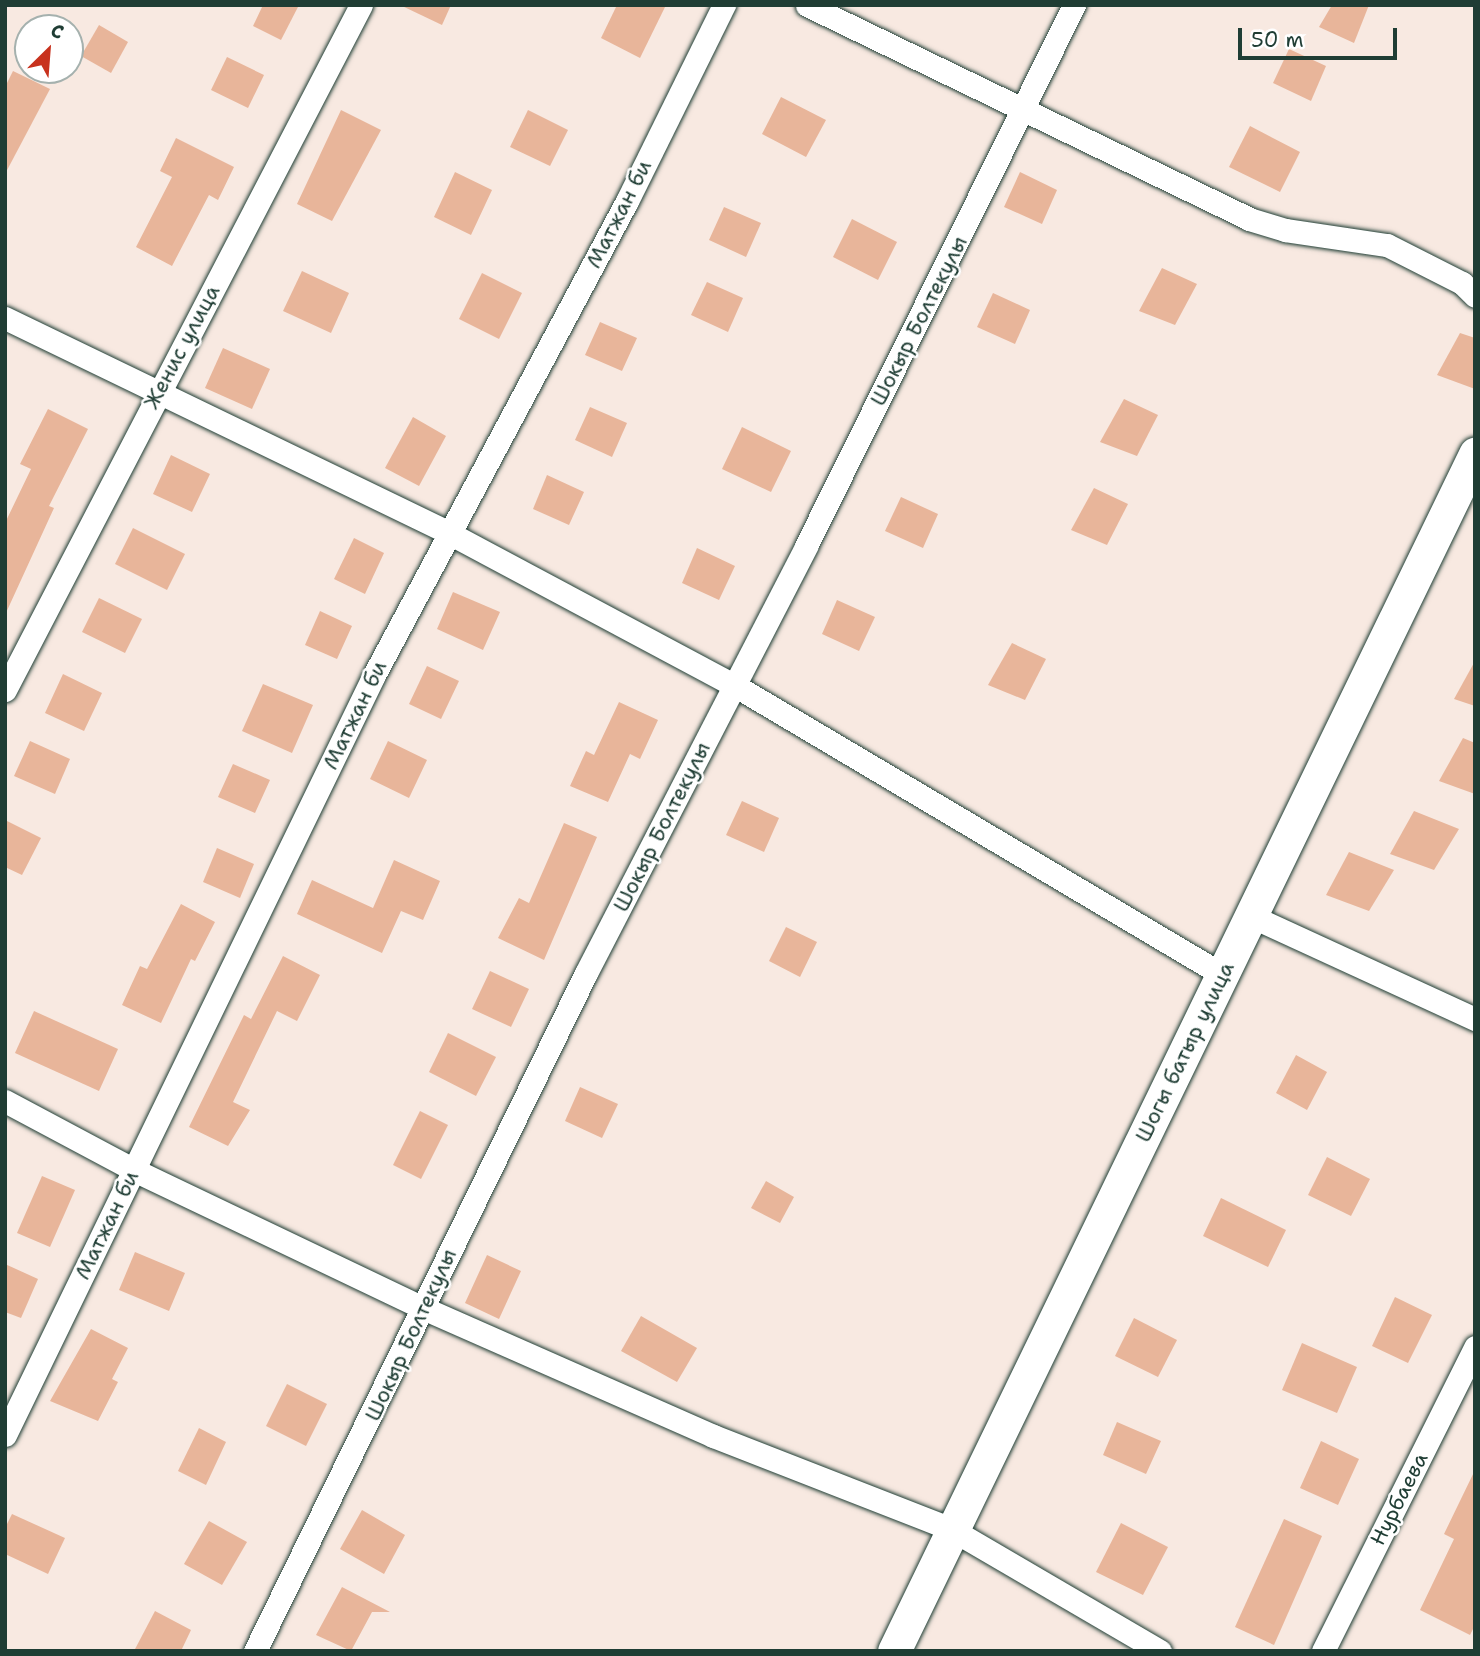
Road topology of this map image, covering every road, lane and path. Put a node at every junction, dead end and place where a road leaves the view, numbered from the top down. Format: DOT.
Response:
graph roads {
  1 [pos="361,5"];
  2 [pos="724,5"];
  3 [pos="807,5"];
  4 [pos="1074,5"];
  5 [pos="1023,110"];
  6 [pos="1475,296"];
  7 [pos="5,318"];
  8 [pos="160,389"];
  9 [pos="1475,454"];
  10 [pos="450,533"];
  11 [pos="734,685"];
  12 [pos="5,690"];
  13 [pos="1251,915"];
  14 [pos="1223,975"];
  15 [pos="1475,1019"];
  16 [pos="5,1101"];
  17 [pos="134,1170"];
  18 [pos="423,1308"];
  19 [pos="1475,1347"];
  20 [pos="5,1435"];
  21 [pos="951,1529"];
  22 [pos="255,1651"];
  23 [pos="894,1651"];
  24 [pos="1160,1651"];
  25 [pos="1323,1651"];
  1 -- 8 [label="street, Женис улица"];
  2 -- 10 [label="street, Матжан би"];
  3 -- 5 [label="street"];
  4 -- 5 [label="street, Шокыр Болтекулы"];
  5 -- 6 [label="street"];
  5 -- 11 [label="street, Шокыр Болтекулы"];
  7 -- 8 [label="street"];
  8 -- 10 [label="street"];
  8 -- 12 [label="street, Женис улица"];
  9 -- 13 [label="street, Шогы батыр улица"];
  10 -- 11 [label="street"];
  10 -- 17 [label="street, Матжан би"];
  11 -- 14 [label="street"];
  11 -- 18 [label="street, Шокыр Болтекулы"];
  13 -- 14 [label="street, Шогы батыр улица"];
  13 -- 15 [label="street"];
  14 -- 21 [label="street, Шогы батыр улица"];
  16 -- 17 [label="street"];
  17 -- 18 [label="street"];
  17 -- 20 [label="street, Матжан би"];
  18 -- 21 [label="street"];
  18 -- 22 [label="street, Шокыр Болтекулы"];
  19 -- 25 [label="street, Нурбаева"];
  21 -- 23 [label="street, Шогы батыр улица"];
  21 -- 24 [label="street"];
}
